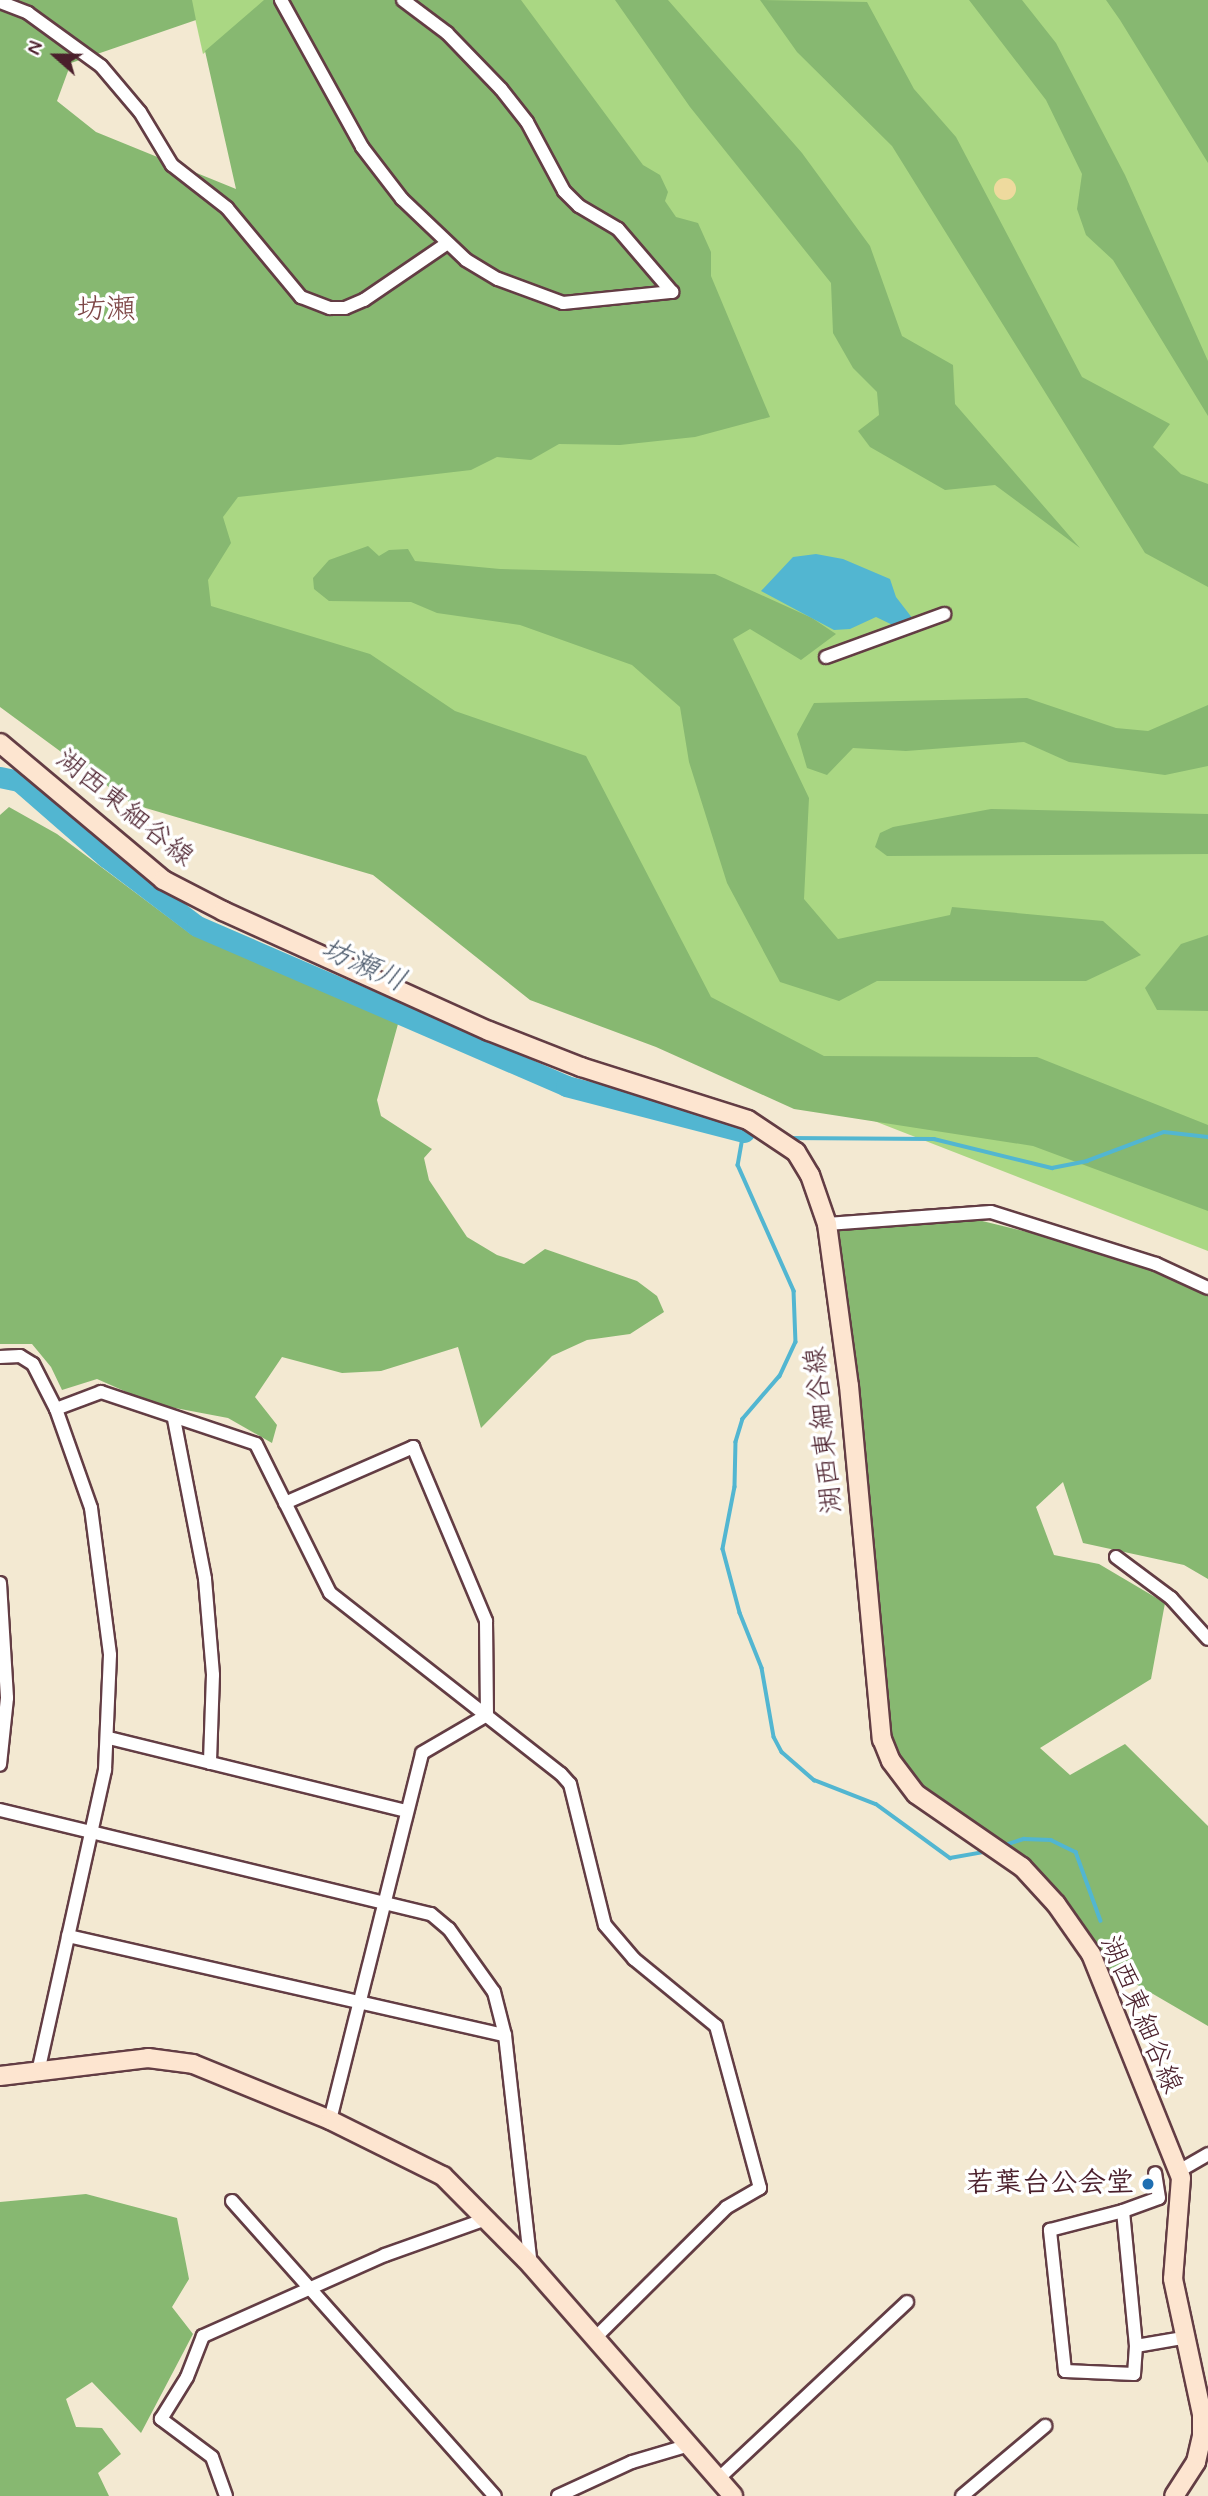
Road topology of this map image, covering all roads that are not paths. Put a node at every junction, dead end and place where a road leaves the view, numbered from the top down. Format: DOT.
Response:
graph roads {
  1 [pos="281,0"];
  2 [pos="403,0"];
  3 [pos="0,2"];
  4 [pos="446,244"];
  5 [pos="943,614"];
  6 [pos="826,657"];
  7 [pos="0,743"];
  8 [pos="827,1224"];
  9 [pos="1208,1288"];
  10 [pos="0,1357"];
  11 [pos="56,1409"];
  12 [pos="174,1419"];
  13 [pos="285,1503"];
  14 [pos="1116,1557"];
  15 [pos="0,1583"];
  16 [pos="1208,1639"];
  17 [pos="487,1716"];
  18 [pos="110,1738"];
  19 [pos="210,1763"];
  20 [pos="0,1765"];
  21 [pos="0,1810"];
  22 [pos="406,1811"];
  23 [pos="93,1834"];
  24 [pos="384,1903"];
  25 [pos="68,1936"];
  26 [pos="360,2005"];
  27 [pos="505,2035"];
  28 [pos="38,2071"];
  29 [pos="0,2076"];
  30 [pos="330,2120"];
  31 [pos="1208,2154"];
  32 [pos="1179,2171"];
  33 [pos="1155,2173"];
  34 [pos="232,2201"];
  35 [pos="1123,2211"];
  36 [pos="486,2219"];
  37 [pos="531,2265"];
  38 [pos="312,2289"];
  39 [pos="907,2302"];
  40 [pos="1183,2338"];
  41 [pos="594,2339"];
  42 [pos="1136,2346"];
  43 [pos="1045,2426"];
  44 [pos="689,2445"];
  45 [pos="718,2479"];
  46 [pos="226,2496"];
  47 [pos="495,2496"];
  48 [pos="558,2496"];
  49 [pos="733,2496"];
  50 [pos="962,2496"];
  51 [pos="1174,2496"];
  1 -- 4 [label="street"];
  2 -- 4 [label="street"];
  3 -- 4 [label="street"];
  5 -- 6 [label="street"];
  7 -- 8 [label="main road, 湖西東細谷線"];
  8 -- 9 [label="street"];
  8 -- 32 [label="main road, 湖西東細谷線"];
  10 -- 11 [label="street"];
  11 -- 12 [label="street"];
  11 -- 18 [label="street"];
  12 -- 13 [label="street"];
  12 -- 19 [label="street"];
  13 -- 17 [label="street"];
  13 -- 17 [label="street"];
  14 -- 16 [label="street"];
  15 -- 20 [label="street"];
  17 -- 22 [label="street"];
  17 -- 41 [label="street"];
  18 -- 19 [label="street"];
  18 -- 23 [label="street"];
  19 -- 22 [label="street"];
  21 -- 23 [label="street"];
  22 -- 24 [label="street"];
  23 -- 24 [label="street"];
  23 -- 25 [label="street"];
  24 -- 26 [label="street"];
  24 -- 27 [label="street"];
  25 -- 26 [label="street"];
  25 -- 28 [label="street"];
  26 -- 27 [label="street"];
  26 -- 30 [label="street"];
  27 -- 37 [label="street"];
  28 -- 29 [label="main road"];
  28 -- 30 [label="main road"];
  30 -- 36 [label="main road"];
  31 -- 32 [label="street"];
  32 -- 40 [label="main road, 湖西東細谷線"];
  33 -- 35 [label="street"];
  34 -- 38 [label="street"];
  35 -- 42 [label="street"];
  35 -- 42 [label="street"];
  36 -- 37 [label="main road"];
  36 -- 38 [label="street"];
  37 -- 41 [label="main road"];
  38 -- 46 [label="street"];
  38 -- 47 [label="street"];
  39 -- 45 [label="street"];
  40 -- 42 [label="street"];
  40 -- 51 [label="main road, 湖西東細谷線"];
  41 -- 44 [label="main road"];
  43 -- 50 [label="street"];
  44 -- 45 [label="main road"];
  44 -- 48 [label="street"];
  45 -- 49 [label="main road"];
}
